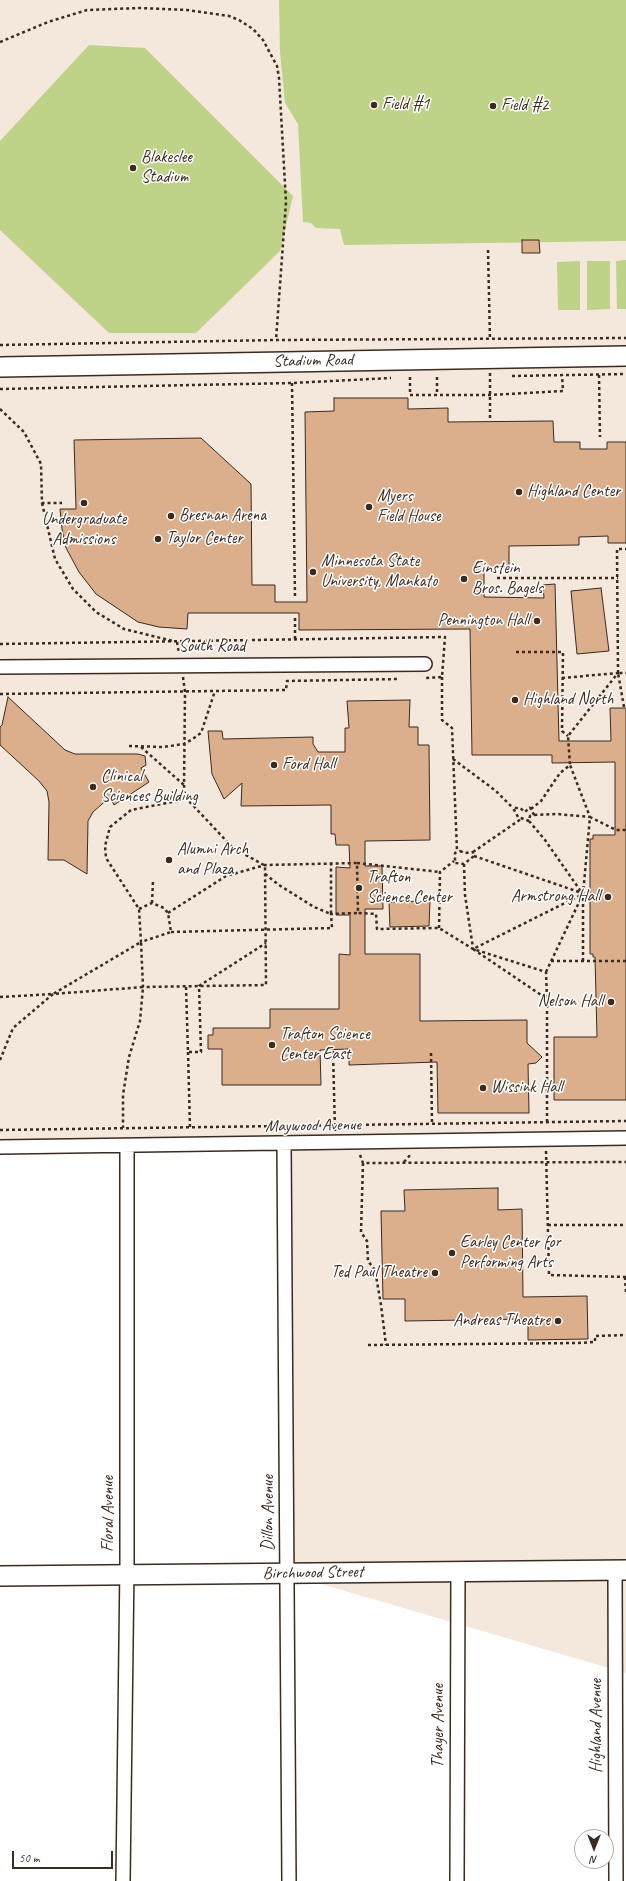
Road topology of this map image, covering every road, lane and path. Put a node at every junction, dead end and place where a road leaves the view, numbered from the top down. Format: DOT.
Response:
graph roads {
  1 [pos="0,42"];
  2 [pos="488,250"];
  3 [pos="626,338"];
  4 [pos="490,339"];
  5 [pos="276,340"];
  6 [pos="0,345"];
  7 [pos="626,356"];
  8 [pos="0,367"];
  9 [pos="490,367"];
  10 [pos="626,374"];
  11 [pos="562,375"];
  12 [pos="599,375"];
  13 [pos="444,376"];
  14 [pos="482,376"];
  15 [pos="497,376"];
  16 [pos="504,376"];
  17 [pos="402,377"];
  18 [pos="410,377"];
  19 [pos="417,377"];
  20 [pos="430,377"];
  21 [pos="437,377"];
  22 [pos="394,378"];
  23 [pos="292,383"];
  24 [pos="0,389"];
  25 [pos="437,395"];
  26 [pos="490,395"];
  27 [pos="0,409"];
  28 [pos="490,418"];
  29 [pos="600,437"];
  30 [pos="42,503"];
  31 [pos="62,503"];
  32 [pos="626,549"];
  33 [pos="497,578"];
  34 [pos="618,578"];
  35 [pos="295,598"];
  36 [pos="296,616"];
  37 [pos="295,639"];
  38 [pos="177,642"];
  39 [pos="0,644"];
  40 [pos="516,652"];
  41 [pos="422,664"];
  42 [pos="182,666"];
  43 [pos="0,667"];
  44 [pos="618,673"];
  45 [pos="626,673"];
  46 [pos="442,677"];
  47 [pos="562,678"];
  48 [pos="403,679"];
  49 [pos="215,691"];
  50 [pos="185,692"];
  51 [pos="0,694"];
  52 [pos="624,707"];
  53 [pos="568,736"];
  54 [pos="184,744"];
  55 [pos="129,746"];
  56 [pos="141,747"];
  57 [pos="453,759"];
  58 [pos="570,765"];
  59 [pos="184,786"];
  60 [pos="187,799"];
  61 [pos="514,808"];
  62 [pos="532,809"];
  63 [pos="534,815"];
  64 [pos="590,817"];
  65 [pos="521,818"];
  66 [pos="528,821"];
  67 [pos="626,830"];
  68 [pos="456,851"];
  69 [pos="473,852"];
  70 [pos="474,856"];
  71 [pos="454,861"];
  72 [pos="358,863"];
  73 [pos="331,864"];
  74 [pos="464,864"];
  75 [pos="265,865"];
  76 [pos="440,872"];
  77 [pos="265,874"];
  78 [pos="153,881"];
  79 [pos="583,894"];
  80 [pos="152,903"];
  81 [pos="139,909"];
  82 [pos="168,913"];
  83 [pos="358,913"];
  84 [pos="331,914"];
  85 [pos="439,928"];
  86 [pos="266,929"];
  87 [pos="171,932"];
  88 [pos="141,942"];
  89 [pos="266,942"];
  90 [pos="473,949"];
  91 [pos="551,961"];
  92 [pos="583,961"];
  93 [pos="626,961"];
  94 [pos="546,972"];
  95 [pos="199,986"];
  96 [pos="143,987"];
  97 [pos="186,987"];
  98 [pos="53,994"];
  99 [pos="0,997"];
  100 [pos="547,999"];
  101 [pos="333,1051"];
  102 [pos="188,1052"];
  103 [pos="431,1053"];
  104 [pos="0,1060"];
  105 [pos="626,1121"];
  106 [pos="548,1122"];
  107 [pos="432,1124"];
  108 [pos="335,1125"];
  109 [pos="346,1125"];
  110 [pos="123,1128"];
  111 [pos="190,1128"];
  112 [pos="0,1130"];
  113 [pos="626,1138"];
  114 [pos="547,1140"];
  115 [pos="355,1143"];
  116 [pos="284,1144"];
  117 [pos="336,1144"];
  118 [pos="0,1147"];
  119 [pos="126,1147"];
  120 [pos="626,1162"];
  121 [pos="363,1163"];
  122 [pos="546,1163"];
  123 [pos="548,1225"];
  124 [pos="626,1225"];
  125 [pos="626,1277"];
  126 [pos="626,1294"];
  127 [pos="626,1335"];
  128 [pos="368,1345"];
  129 [pos="386,1345"];
  130 [pos="620,1571"];
  131 [pos="458,1572"];
  132 [pos="287,1574"];
  133 [pos="127,1575"];
  134 [pos="0,1576"];
  135 [pos="123,1881"];
  136 [pos="289,1881"];
  137 [pos="457,1881"];
  138 [pos="616,1881"];
  1 -- 5 [label="path"];
  2 -- 4 [label="path"];
  3 -- 4 [label="path"];
  4 -- 5 [label="path"];
  4 -- 9 [label="path"];
  5 -- 6 [label="path"];
  7 -- 9 [label="street, Stadium Road"];
  8 -- 9 [label="street, Stadium Road"];
  9 -- 14 [label="path"];
  9 -- 15 [label="path"];
  9 -- 26 [label="path"];
  10 -- 12 [label="path"];
  11 -- 12 [label="path"];
  11 -- 16 [label="path"];
  11 -- 26 [label="path"];
  12 -- 29 [label="path"];
  13 -- 21 [label="path"];
  17 -- 18 [label="path"];
  18 -- 19 [label="path"];
  18 -- 25 [label="path"];
  20 -- 21 [label="path"];
  21 -- 25 [label="path"];
  22 -- 23 [label="path"];
  23 -- 24 [label="path"];
  23 -- 35 [label="path"];
  25 -- 26 [label="path"];
  26 -- 28 [label="path"];
  27 -- 30 [label="path"];
  30 -- 31 [label="path"];
  30 -- 38 [label="path"];
  32 -- 34 [label="path"];
  33 -- 34 [label="path"];
  34 -- 44 [label="path"];
  36 -- 37 [label="path"];
  37 -- 38 [label="path"];
  37 -- 46 [label="path"];
  38 -- 39 [label="path"];
  38 -- 42 [label="path"];
  40 -- 47 [label="path"];
  41 -- 42 [label="street, South Road"];
  41 -- 46 [label="path"];
  42 -- 43 [label="street, South Road"];
  42 -- 50 [label="path"];
  44 -- 45 [label="path"];
  44 -- 47 [label="path"];
  44 -- 52 [label="path"];
  44 -- 53 [label="path"];
  46 -- 57 [label="path"];
  47 -- 53 [label="path"];
  48 -- 49 [label="path"];
  49 -- 50 [label="path"];
  49 -- 54 [label="path"];
  50 -- 51 [label="path"];
  50 -- 54 [label="path"];
  53 -- 58 [label="path"];
  54 -- 56 [label="path"];
  54 -- 59 [label="path"];
  55 -- 56 [label="path"];
  56 -- 59 [label="path"];
  57 -- 61 [label="path"];
  57 -- 68 [label="path"];
  58 -- 62 [label="path"];
  58 -- 64 [label="path"];
  59 -- 60 [label="path"];
  60 -- 75 [label="path"];
  60 -- 81 [label="path"];
  61 -- 62 [label="path"];
  61 -- 65 [label="path"];
  62 -- 63 [label="path"];
  63 -- 64 [label="path"];
  63 -- 66 [label="path"];
  64 -- 67 [label="path"];
  64 -- 79 [label="path"];
  65 -- 66 [label="path"];
  65 -- 69 [label="path"];
  66 -- 79 [label="path"];
  68 -- 69 [label="path"];
  68 -- 71 [label="path"];
  69 -- 70 [label="path"];
  70 -- 74 [label="path"];
  70 -- 79 [label="path"];
  71 -- 74 [label="path"];
  71 -- 76 [label="path"];
  72 -- 73 [label="path"];
  72 -- 76 [label="path"];
  72 -- 83 [label="path"];
  73 -- 75 [label="path"];
  73 -- 84 [label="path"];
  74 -- 90 [label="path"];
  75 -- 77 [label="path"];
  75 -- 82 [label="path"];
  76 -- 85 [label="path"];
  77 -- 84 [label="path"];
  77 -- 86 [label="path"];
  78 -- 80 [label="path"];
  79 -- 90 [label="path"];
  79 -- 91 [label="path"];
  79 -- 92 [label="path"];
  80 -- 81 [label="path"];
  80 -- 82 [label="path"];
  81 -- 88 [label="path"];
  82 -- 87 [label="path"];
  83 -- 84 [label="path"];
  83 -- 85 [label="path"];
  84 -- 86 [label="path"];
  85 -- 90 [label="path"];
  86 -- 87 [label="path"];
  86 -- 89 [label="path"];
  87 -- 88 [label="path"];
  88 -- 96 [label="path"];
  88 -- 98 [label="path"];
  89 -- 95 [label="path"];
  89 -- 95 [label="path"];
  90 -- 94 [label="path"];
  90 -- 100 [label="path"];
  91 -- 92 [label="path"];
  91 -- 94 [label="path"];
  92 -- 93 [label="path"];
  94 -- 100 [label="path"];
  95 -- 97 [label="path"];
  95 -- 102 [label="path"];
  96 -- 97 [label="path"];
  96 -- 98 [label="path"];
  96 -- 110 [label="path"];
  97 -- 102 [label="path"];
  98 -- 99 [label="path"];
  98 -- 104 [label="path"];
  100 -- 106 [label="path"];
  101 -- 108 [label="path"];
  102 -- 111 [label="path"];
  103 -- 107 [label="path"];
  105 -- 106 [label="path"];
  106 -- 107 [label="path"];
  106 -- 114 [label="path"];
  107 -- 109 [label="path"];
  108 -- 109 [label="path"];
  108 -- 111 [label="path"];
  108 -- 117 [label="path"];
  109 -- 115 [label="path"];
  110 -- 111 [label="path"];
  110 -- 112 [label="path"];
  113 -- 114 [label="street, Maywood Avenue"];
  114 -- 115 [label="street, Maywood Avenue"];
  114 -- 122 [label="path"];
  115 -- 117 [label="street, Maywood Avenue"];
  115 -- 121 [label="path"];
  116 -- 117 [label="street, Maywood Avenue"];
  116 -- 119 [label="street, Maywood Avenue"];
  116 -- 132 [label="street, Dillon Avenue"];
  118 -- 119 [label="street, Maywood Avenue"];
  119 -- 133 [label="street, Floral Avenue"];
  120 -- 122 [label="path"];
  121 -- 122 [label="path"];
  121 -- 129 [label="path"];
  122 -- 123 [label="path"];
  123 -- 124 [label="path"];
  123 -- 125 [label="path"];
  125 -- 126 [label="path"];
  127 -- 129 [label="path"];
  128 -- 129 [label="path"];
  130 -- 131 [label="street, Birchwood Street"];
  130 -- 138 [label="street, Highland Avenue"];
  131 -- 132 [label="street, Birchwood Street"];
  131 -- 137 [label="street, Thayer Avenue"];
  132 -- 133 [label="street, Birchwood Street"];
  132 -- 136 [label="street, Dillon Avenue"];
  133 -- 134 [label="street, Birchwood Street"];
  133 -- 135 [label="street, Floral Avenue"];
}
